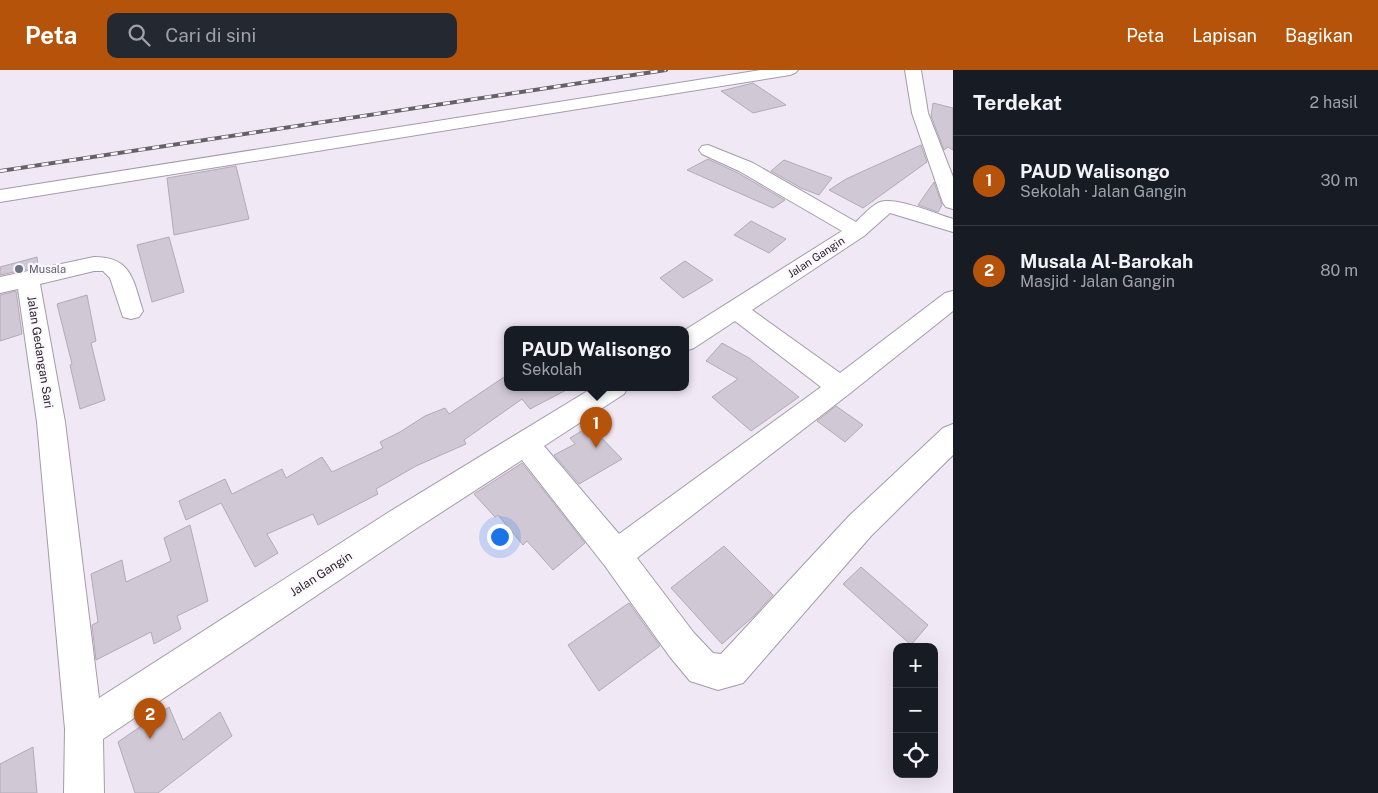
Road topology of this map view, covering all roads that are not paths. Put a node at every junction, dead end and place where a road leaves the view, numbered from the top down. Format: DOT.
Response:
graph roads {
  1 [pos="790,70"];
  2 [pos="913,70"];
  3 [pos="708,150"];
  4 [pos="0,196"];
  5 [pos="953,203"];
  6 [pos="953,226"];
  7 [pos="857,231"];
  8 [pos="28,279"];
  9 [pos="0,284"];
  10 [pos="953,299"];
  11 [pos="735,310"];
  12 [pos="130,311"];
  13 [pos="689,339"];
  14 [pos="840,387"];
  15 [pos="608,391"];
  16 [pos="953,436"];
  17 [pos="525,444"];
  18 [pos="616,555"];
  19 [pos="84,729"];
  20 [pos="84,793"];
  1 -- 4 [label="street"];
  2 -- 5 [label="street"];
  3 -- 7 [label="street"];
  6 -- 7 [label="street, Jalan Gangin"];
  7 -- 11 [label="street, Jalan Gangin"];
  8 -- 9 [label="street, Jalan Gedangan Sari"];
  8 -- 12 [label="street"];
  8 -- 19 [label="street, Jalan Gedangan Sari"];
  10 -- 14 [label="street"];
  11 -- 13 [label="street, Jalan Gangin"];
  11 -- 14 [label="street"];
  14 -- 18 [label="street"];
  15 -- 17 [label="street, Jalan Gangin"];
  16 -- 18 [label="street"];
  17 -- 18 [label="street"];
  17 -- 19 [label="street, Jalan Gangin"];
  19 -- 20 [label="street"];
}
